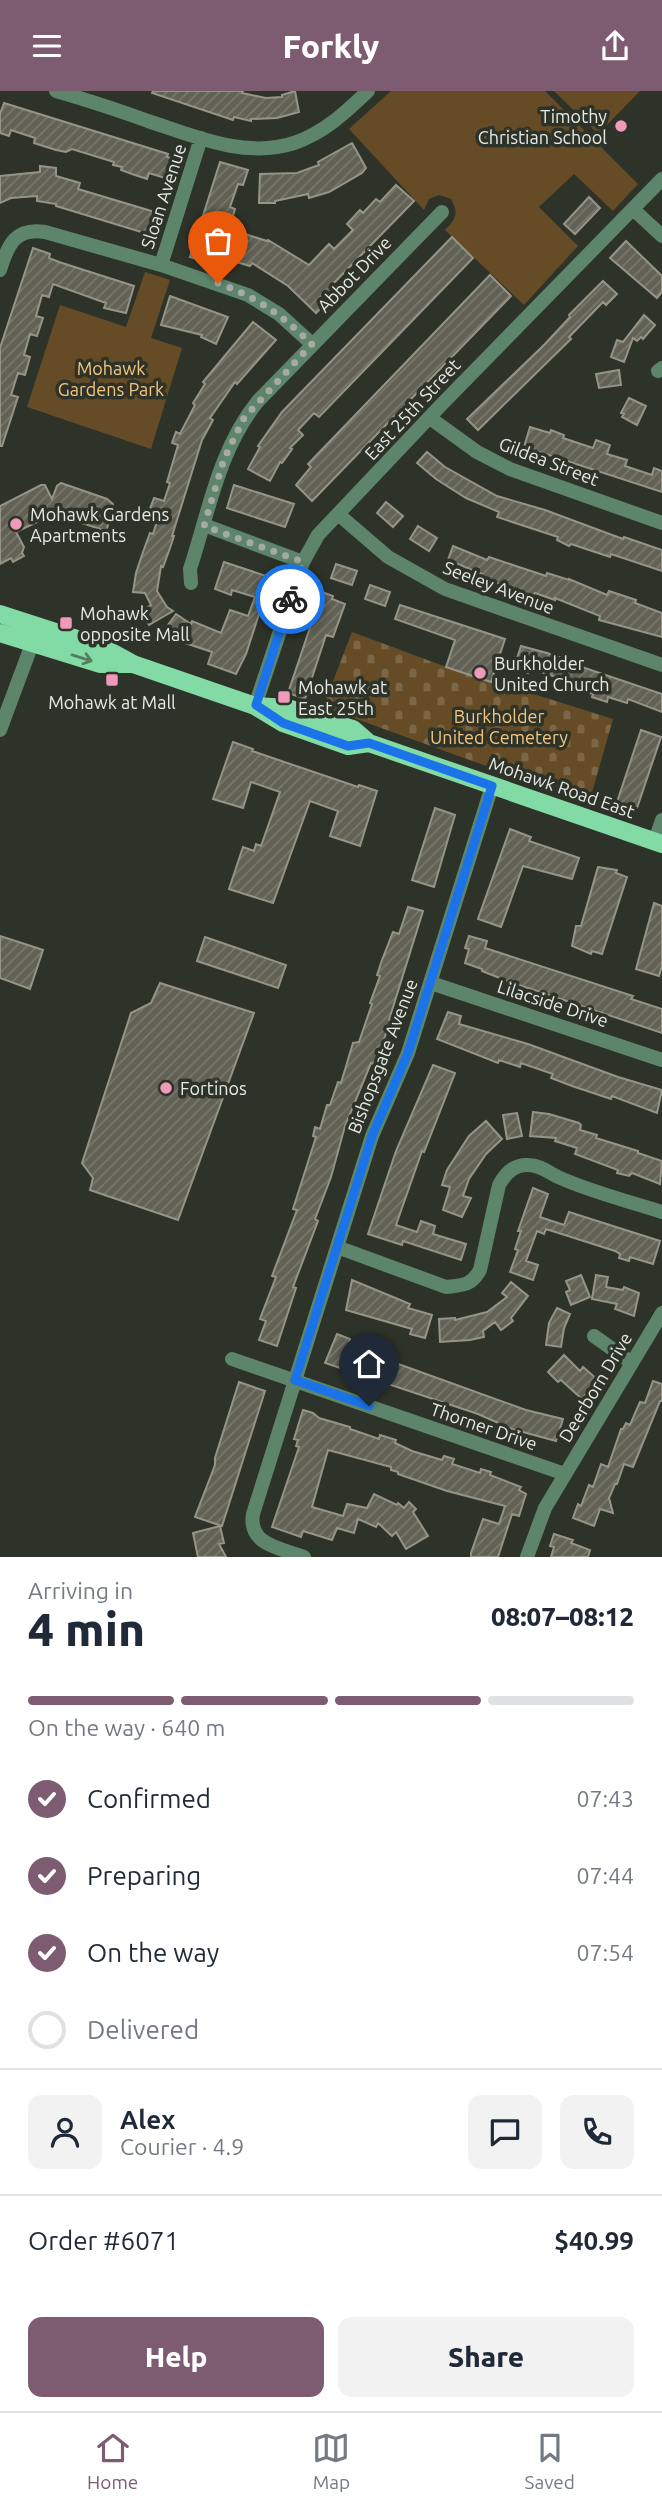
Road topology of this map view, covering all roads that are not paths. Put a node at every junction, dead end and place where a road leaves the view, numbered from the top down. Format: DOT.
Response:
graph roads {
  1 [pos="56,91"];
  2 [pos="368,91"];
  3 [pos="201,138"];
  4 [pos="662,179"];
  5 [pos="633,209"];
  6 [pos="442,212"];
  7 [pos="662,236"];
  8 [pos="161,265"];
  9 [pos="0,270"];
  10 [pos="312,344"];
  11 [pos="430,418"];
  12 [pos="338,514"];
  13 [pos="662,523"];
  14 [pos="204,526"];
  15 [pos="303,562"];
  16 [pos="191,583"];
  17 [pos="0,614"];
  18 [pos="0,632"];
  19 [pos="35,635"];
  20 [pos="662,665"];
  21 [pos="256,705"];
  22 [pos="0,730"];
  23 [pos="492,786"];
  24 [pos="662,820"];
  25 [pos="659,843"];
  26 [pos="431,983"];
  27 [pos="662,1060"];
  28 [pos="662,1212"];
  29 [pos="337,1247"];
  30 [pos="662,1313"];
  31 [pos="594,1336"];
  32 [pos="232,1359"];
  33 [pos="632,1363"];
  34 [pos="295,1380"];
  35 [pos="565,1474"];
  36 [pos="304,1557"];
  37 [pos="527,1557"];
  1 -- 3 [label="street"];
  2 -- 3 [label="street"];
  3 -- 8 [label="street, Sloan Avenue"];
  4 -- 5 [label="street, East 25th Street"];
  5 -- 7 [label="street"];
  5 -- 11 [label="street, East 25th Street"];
  6 -- 10 [label="street, Abbot Drive"];
  8 -- 9 [label="street"];
  8 -- 10 [label="street"];
  10 -- 14 [label="street, Abbot Drive"];
  11 -- 12 [label="street, East 25th Street"];
  11 -- 13 [label="street, Gildea Street"];
  12 -- 15 [label="street, East 25th Street"];
  12 -- 20 [label="street, Seeley Avenue"];
  14 -- 15 [label="street"];
  14 -- 16 [label="street, Abbot Drive"];
  15 -- 21 [label="street, East 25th Street"];
  17 -- 19 [label="main road, Mohawk Road East"];
  18 -- 19 [label="main road, Mohawk Road East"];
  19 -- 21 [label="main road, Mohawk Road East"];
  19 -- 22 [label="street"];
  21 -- 23 [label="main road, Mohawk Road East"];
  23 -- 25 [label="main road, Mohawk Road East"];
  23 -- 26 [label="street, Bishopsgate Avenue"];
  24 -- 25 [label="street"];
  26 -- 27 [label="street, Lilacside Drive"];
  26 -- 29 [label="street, Bishopsgate Avenue"];
  28 -- 29 [label="street"];
  29 -- 34 [label="street, Bishopsgate Avenue"];
  30 -- 33 [label="street, Deerborn Drive"];
  31 -- 33 [label="street"];
  32 -- 34 [label="street, Thorner Drive"];
  33 -- 35 [label="street, Deerborn Drive"];
  34 -- 35 [label="street, Thorner Drive"];
  34 -- 36 [label="street, Bishopsgate Avenue"];
  35 -- 37 [label="street, Deerborn Drive"];
}
